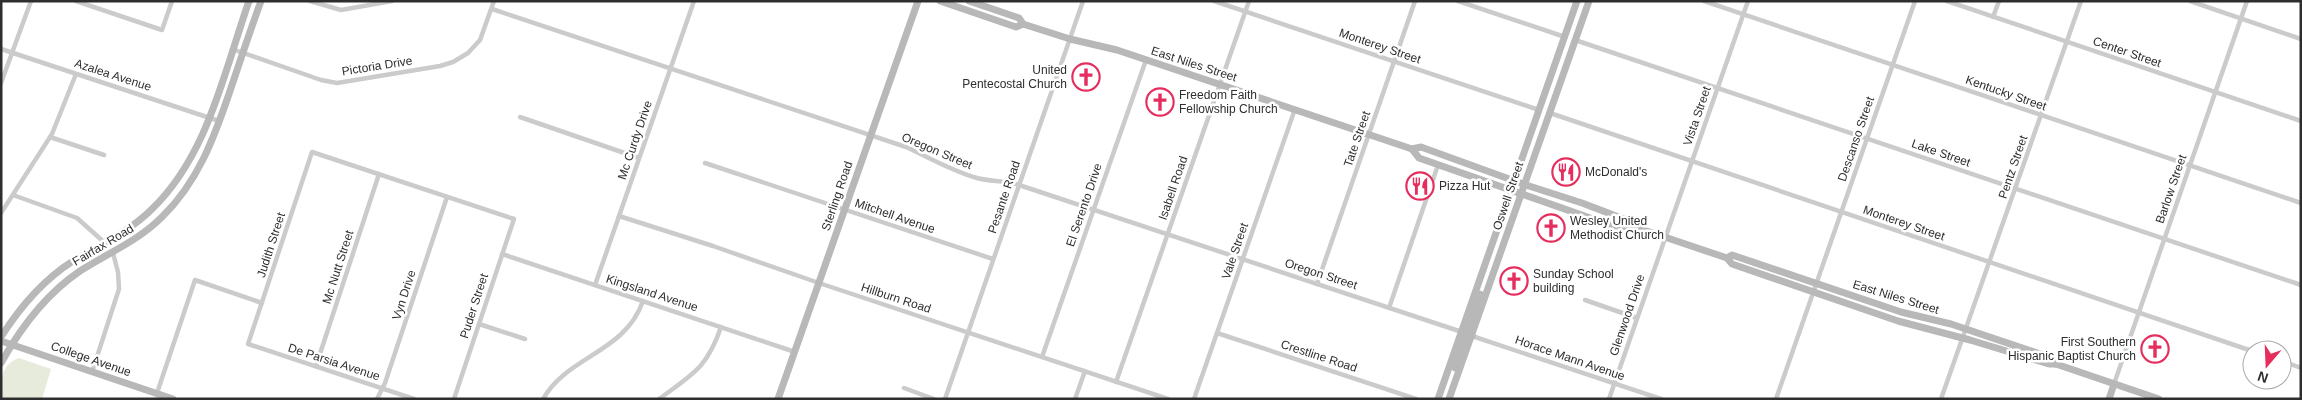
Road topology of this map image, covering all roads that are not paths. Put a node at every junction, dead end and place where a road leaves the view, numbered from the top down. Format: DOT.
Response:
graph roads {
  1 [pos="31,1"];
  2 [pos="76,1"];
  3 [pos="101,1"];
  4 [pos="172,1"];
  5 [pos="249,1"];
  6 [pos="261,1"];
  7 [pos="310,1"];
  8 [pos="392,1"];
  9 [pos="494,1"];
  10 [pos="694,1"];
  11 [pos="918,1"];
  12 [pos="940,1"];
  13 [pos="969,1"];
  14 [pos="1083,1"];
  15 [pos="1214,1"];
  16 [pos="1249,1"];
  17 [pos="1415,1"];
  18 [pos="1458,1"];
  19 [pos="1577,1"];
  20 [pos="1589,1"];
  21 [pos="1704,1"];
  22 [pos="1748,1"];
  23 [pos="1915,1"];
  24 [pos="1947,1"];
  25 [pos="1999,1"];
  26 [pos="2081,1"];
  27 [pos="2190,1"];
  28 [pos="2247,1"];
  29 [pos="99,9"];
  30 [pos="492,9"];
  31 [pos="1246,12"];
  32 [pos="1744,15"];
  33 [pos="1993,17"];
  34 [pos="2241,18"];
  35 [pos="1023,24"];
  36 [pos="1565,36"];
  37 [pos="1070,39"];
  38 [pos="2301,39"];
  39 [pos="1575,40"];
  40 [pos="2067,42"];
  41 [pos="1,49"];
  42 [pos="232,49"];
  43 [pos="13,53"];
  44 [pos="243,54"];
  45 [pos="1146,60"];
  46 [pos="1394,62"];
  47 [pos="1892,65"];
  48 [pos="670,68"];
  49 [pos="76,74"];
  50 [pos="1,83"];
  51 [pos="1220,84"];
  52 [pos="1718,88"];
  53 [pos="2216,92"];
  54 [pos="1295,109"];
  55 [pos="1539,110"];
  56 [pos="1550,113"];
  57 [pos="2041,115"];
  58 [pos="209,117"];
  59 [pos="520,117"];
  60 [pos="220,121"];
  61 [pos="2301,121"];
  62 [pos="1369,134"];
  63 [pos="870,135"];
  64 [pos="50,137"];
  65 [pos="1866,139"];
  66 [pos="1412,149"];
  67 [pos="104,155"];
  68 [pos="639,158"];
  69 [pos="1692,162"];
  70 [pos="705,163"];
  71 [pos="1438,165"];
  72 [pos="2190,166"];
  73 [pos="379,174"];
  74 [pos="1515,181"];
  75 [pos="1523,184"];
  76 [pos="1019,185"];
  77 [pos="2016,189"];
  78 [pos="1511,190"];
  79 [pos="1520,194"];
  80 [pos="13,195"];
  81 [pos="447,197"];
  82 [pos="2301,203"];
  83 [pos="845,209"];
  84 [pos="1094,210"];
  85 [pos="1841,212"];
  86 [pos="1,213"];
  87 [pos="618,216"];
  88 [pos="1636,227"];
  89 [pos="1168,234"];
  90 [pos="1665,238"];
  91 [pos="2164,239"];
  92 [pos="105,243"];
  93 [pos="113,253"];
  94 [pos="502,254"];
  95 [pos="1726,258"];
  96 [pos="993,259"];
  97 [pos="1242,259"];
  98 [pos="1990,263"];
  99 [pos="1481,276"];
  100 [pos="819,283"];
  101 [pos="1317,284"];
  102 [pos="1816,284"];
  103 [pos="595,285"];
  104 [pos="2301,285"];
  105 [pos="1813,292"];
  106 [pos="1585,300"];
  107 [pos="643,301"];
  108 [pos="262,303"];
  109 [pos="1389,308"];
  110 [pos="2138,313"];
  111 [pos="1637,318"];
  112 [pos="479,324"];
  113 [pos="720,327"];
  114 [pos="1966,330"];
  115 [pos="968,332"];
  116 [pos="1462,332"];
  117 [pos="1217,333"];
  118 [pos="1472,336"];
  119 [pos="1,337"];
  120 [pos="1963,338"];
  121 [pos="524,339"];
  122 [pos="1,341"];
  123 [pos="248,344"];
  124 [pos="12,345"];
  125 [pos="2242,348"];
  126 [pos="795,352"];
  127 [pos="1042,357"];
  128 [pos="1,362"];
  129 [pos="2056,364"];
  130 [pos="316,366"];
  131 [pos="1085,371"];
  132 [pos="92,372"];
  133 [pos="1116,382"];
  134 [pos="1614,383"];
  135 [pos="2114,384"];
  136 [pos="383,388"];
  137 [pos="904,388"];
  138 [pos="1452,390"];
  139 [pos="1148,392"];
  140 [pos="157,393"];
  141 [pos="662,398"];
  142 [pos="173,399"];
  143 [pos="377,399"];
  144 [pos="414,399"];
  145 [pos="454,399"];
  146 [pos="543,399"];
  147 [pos="778,399"];
  148 [pos="934,399"];
  149 [pos="944,399"];
  150 [pos="1076,399"];
  151 [pos="1146,399"];
  152 [pos="1168,399"];
  153 [pos="1194,399"];
  154 [pos="1416,399"];
  155 [pos="1438,399"];
  156 [pos="1449,399"];
  157 [pos="1609,399"];
  158 [pos="1661,399"];
  159 [pos="1776,399"];
  160 [pos="1941,399"];
  161 [pos="2109,399"];
  162 [pos="2159,399"];
  1 -- 43 [label="street"];
  2 -- 29 [label="street"];
  3 -- 29 [label="street"];
  4 -- 29 [label="street"];
  5 -- 42 [label="main road, Fairfax Road"];
  6 -- 44 [label="main road, Fairfax Road"];
  7 -- 8 [label="street"];
  9 -- 30 [label="street, Pictoria Drive"];
  10 -- 48 [label="street, Mc Curdy Drive"];
  11 -- 63 [label="main road, Sterling Road"];
  12 -- 35 [label="main road, East Niles Street"];
  13 -- 35 [label="main road, East Niles Street"];
  14 -- 37 [label="street, Pesante Road"];
  15 -- 31 [label="street, Monterey Street"];
  16 -- 31 [label="street, Isabell Road"];
  17 -- 46 [label="street, Tate Street"];
  18 -- 36 [label="street"];
  19 -- 36 [label="main road, Oswell Street"];
  20 -- 39 [label="main road, Oswell Street"];
  21 -- 32 [label="street, Kentucky Street"];
  22 -- 32 [label="street, Vista Street"];
  23 -- 47 [label="street, Descanso Street"];
  24 -- 33 [label="street, Center Street"];
  25 -- 33 [label="street"];
  26 -- 40 [label="street, Pentz Street"];
  27 -- 34 [label="street"];
  28 -- 34 [label="street, Barlow Street"];
  30 -- 44 [label="street, Pictoria Drive"];
  30 -- 48 [label="street, Oregon Street"];
  31 -- 46 [label="street, Monterey Street"];
  31 -- 51 [label="street, Isabell Road"];
  32 -- 47 [label="street, Kentucky Street"];
  32 -- 52 [label="street, Vista Street"];
  33 -- 40 [label="street, Center Street"];
  34 -- 38 [label="street"];
  34 -- 53 [label="street, Barlow Street"];
  35 -- 37 [label="main road, East Niles Street"];
  36 -- 55 [label="main road, Oswell Street"];
  37 -- 45 [label="main road, East Niles Street"];
  37 -- 76 [label="street, Pesante Road"];
  39 -- 52 [label="street, Lake Street"];
  39 -- 56 [label="main road, Oswell Street"];
  40 -- 53 [label="street, Center Street"];
  40 -- 57 [label="street, Pentz Street"];
  41 -- 43 [label="street, Azalea Avenue"];
  42 -- 44 [label="street, Pictoria Drive"];
  42 -- 58 [label="main road, Fairfax Road"];
  43 -- 49 [label="street, Azalea Avenue"];
  43 -- 50 [label="street"];
  44 -- 60 [label="main road, Fairfax Road"];
  45 -- 51 [label="main road, East Niles Street"];
  45 -- 84 [label="street, El Serento Drive"];
  46 -- 55 [label="street, Monterey Street"];
  46 -- 62 [label="street, Tate Street"];
  47 -- 57 [label="street, Kentucky Street"];
  47 -- 65 [label="street, Descanso Street"];
  48 -- 63 [label="street, Oregon Street"];
  48 -- 68 [label="street, Mc Curdy Drive"];
  49 -- 58 [label="street, Azalea Avenue"];
  49 -- 64 [label="street"];
  51 -- 54 [label="main road, East Niles Street"];
  51 -- 89 [label="street, Isabell Road"];
  52 -- 65 [label="street, Lake Street"];
  52 -- 69 [label="street, Vista Street"];
  53 -- 61 [label="street, Center Street"];
  53 -- 72 [label="street, Barlow Street"];
  54 -- 62 [label="main road, East Niles Street"];
  54 -- 97 [label="street, Vale Street"];
  55 -- 74 [label="main road, Oswell Street"];
  56 -- 69 [label="street, Monterey Street"];
  56 -- 75 [label="main road, Oswell Street"];
  57 -- 72 [label="street, Kentucky Street"];
  57 -- 77 [label="street, Pentz Street"];
  58 -- 60 [label="street, Azalea Avenue"];
  58 -- 92 [label="main road, Fairfax Road"];
  59 -- 68 [label="street"];
  60 -- 93 [label="main road, Fairfax Road"];
  62 -- 66 [label="main road, East Niles Street"];
  62 -- 101 [label="street, Tate Street"];
  63 -- 76 [label="street, Oregon Street"];
  63 -- 83 [label="main road, Sterling Road"];
  64 -- 67 [label="street"];
  64 -- 80 [label="street"];
  65 -- 77 [label="street, Lake Street"];
  65 -- 85 [label="street, Descanso Street"];
  66 -- 71 [label="main road, East Niles Street"];
  66 -- 74 [label="main road, East Niles Street"];
  68 -- 87 [label="street, Mc Curdy Drive"];
  69 -- 85 [label="street, Monterey Street"];
  69 -- 90 [label="street, Vista Street"];
  70 -- 83 [label="street, Mitchell Avenue"];
  71 -- 78 [label="main road, East Niles Street"];
  71 -- 109 [label="street"];
  72 -- 82 [label="street, Kentucky Street"];
  72 -- 91 [label="street, Barlow Street"];
  73 -- 81 [label="street"];
  73 -- 108 [label="street, Judith Street"];
  73 -- 130 [label="street, Mc Nutt Street"];
  74 -- 75 [label="main road, East Niles Street"];
  74 -- 78 [label="main road, Oswell Street"];
  75 -- 79 [label="main road, Oswell Street"];
  75 -- 88 [label="main road, East Niles Street"];
  76 -- 84 [label="street, Oregon Street"];
  76 -- 96 [label="street, Pesante Road"];
  77 -- 91 [label="street, Lake Street"];
  77 -- 98 [label="street, Pentz Street"];
  78 -- 79 [label="main road, East Niles Street"];
  78 -- 99 [label="main road, Oswell Street"];
  79 -- 88 [label="main road, East Niles Street"];
  79 -- 118 [label="main road, Oswell Street"];
  80 -- 86 [label="street"];
  80 -- 92 [label="street"];
  81 -- 94 [label="street, Puder Street"];
  81 -- 136 [label="street, Vyn Drive"];
  83 -- 96 [label="street, Mitchell Avenue"];
  83 -- 100 [label="main road, Sterling Road"];
  84 -- 89 [label="street, Oregon Street"];
  84 -- 127 [label="street, El Serento Drive"];
  85 -- 98 [label="street, Monterey Street"];
  85 -- 102 [label="street, Descanso Street"];
  87 -- 100 [label="street, Hillburn Road"];
  87 -- 103 [label="street, Mc Curdy Drive"];
  88 -- 90 [label="main road, East Niles Street"];
  89 -- 97 [label="street, Oregon Street"];
  89 -- 133 [label="street, Isabell Road"];
  90 -- 95 [label="main road, East Niles Street"];
  90 -- 111 [label="street, Glenwood Drive"];
  91 -- 104 [label="street, Lake Street"];
  91 -- 110 [label="street, Barlow Street"];
  92 -- 119 [label="main road, Fairfax Road"];
  93 -- 124 [label="main road, Fairfax Road"];
  93 -- 132 [label="street"];
  94 -- 103 [label="street, Kingsland Avenue"];
  94 -- 112 [label="street, Puder Street"];
  95 -- 102 [label="main road, East Niles Street"];
  95 -- 105 [label="main road, East Niles Street"];
  96 -- 115 [label="street, Pesante Road"];
  97 -- 101 [label="street, Oregon Street"];
  97 -- 117 [label="street, Vale Street"];
  98 -- 110 [label="street, Monterey Street"];
  98 -- 114 [label="street, Pentz Street"];
  99 -- 116 [label="main road, Oswell Street"];
  99 -- 118 [label="main road"];
  100 -- 115 [label="street, Hillburn Road"];
  100 -- 126 [label="main road, Sterling Road"];
  101 -- 109 [label="street, Oregon Street"];
  102 -- 105 [label="street, Descanso Street"];
  102 -- 114 [label="main road, East Niles Street"];
  103 -- 107 [label="street, Kingsland Avenue"];
  105 -- 120 [label="main road, East Niles Street"];
  105 -- 159 [label="street, Descanso Street"];
  106 -- 111 [label="street"];
  107 -- 113 [label="street, Kingsland Avenue"];
  107 -- 146 [label="street"];
  108 -- 123 [label="street, Judith Street"];
  108 -- 140 [label="street"];
  109 -- 116 [label="street, Oregon Street"];
  110 -- 125 [label="street, Monterey Street"];
  110 -- 135 [label="street, Barlow Street"];
  111 -- 134 [label="street, Glenwood Drive"];
  112 -- 121 [label="street"];
  112 -- 145 [label="street, Puder Street"];
  113 -- 126 [label="street, Kingsland Avenue"];
  113 -- 141 [label="street"];
  114 -- 120 [label="street, Pentz Street"];
  114 -- 129 [label="main road, East Niles Street"];
  115 -- 127 [label="street, Hillburn Road"];
  115 -- 149 [label="street, Pesante Road"];
  116 -- 138 [label="main road"];
  116 -- 155 [label="main road, Oswell Street"];
  117 -- 153 [label="street, Vale Street"];
  117 -- 154 [label="street, Crestline Road"];
  118 -- 134 [label="street, Horace Mann Avenue"];
  118 -- 138 [label="main road, Oswell Street"];
  120 -- 129 [label="main road, East Niles Street"];
  120 -- 160 [label="street"];
  122 -- 124 [label="main road, College Avenue"];
  123 -- 130 [label="street, De Parsia Avenue"];
  124 -- 128 [label="main road, Fairfax Road"];
  124 -- 132 [label="main road, College Avenue"];
  126 -- 147 [label="main road, Sterling Road"];
  127 -- 131 [label="street, Hillburn Road"];
  129 -- 135 [label="main road, East Niles Street"];
  130 -- 136 [label="street, De Parsia Avenue"];
  131 -- 133 [label="street, Hillburn Road"];
  131 -- 150 [label="street"];
  132 -- 140 [label="main road, College Avenue"];
  133 -- 139 [label="street, Hillburn Road"];
  134 -- 157 [label="street, Glenwood Drive"];
  134 -- 158 [label="street, Horace Mann Avenue"];
  135 -- 161 [label="main road"];
  135 -- 162 [label="main road, East Niles Street"];
  136 -- 143 [label="street, Vyn Drive"];
  136 -- 144 [label="street, De Parsia Avenue"];
  137 -- 148 [label="street"];
  138 -- 156 [label="main road, Oswell Street"];
  139 -- 151 [label="street"];
  139 -- 152 [label="street, Hillburn Road"];
  140 -- 142 [label="main road, College Avenue"];
}
